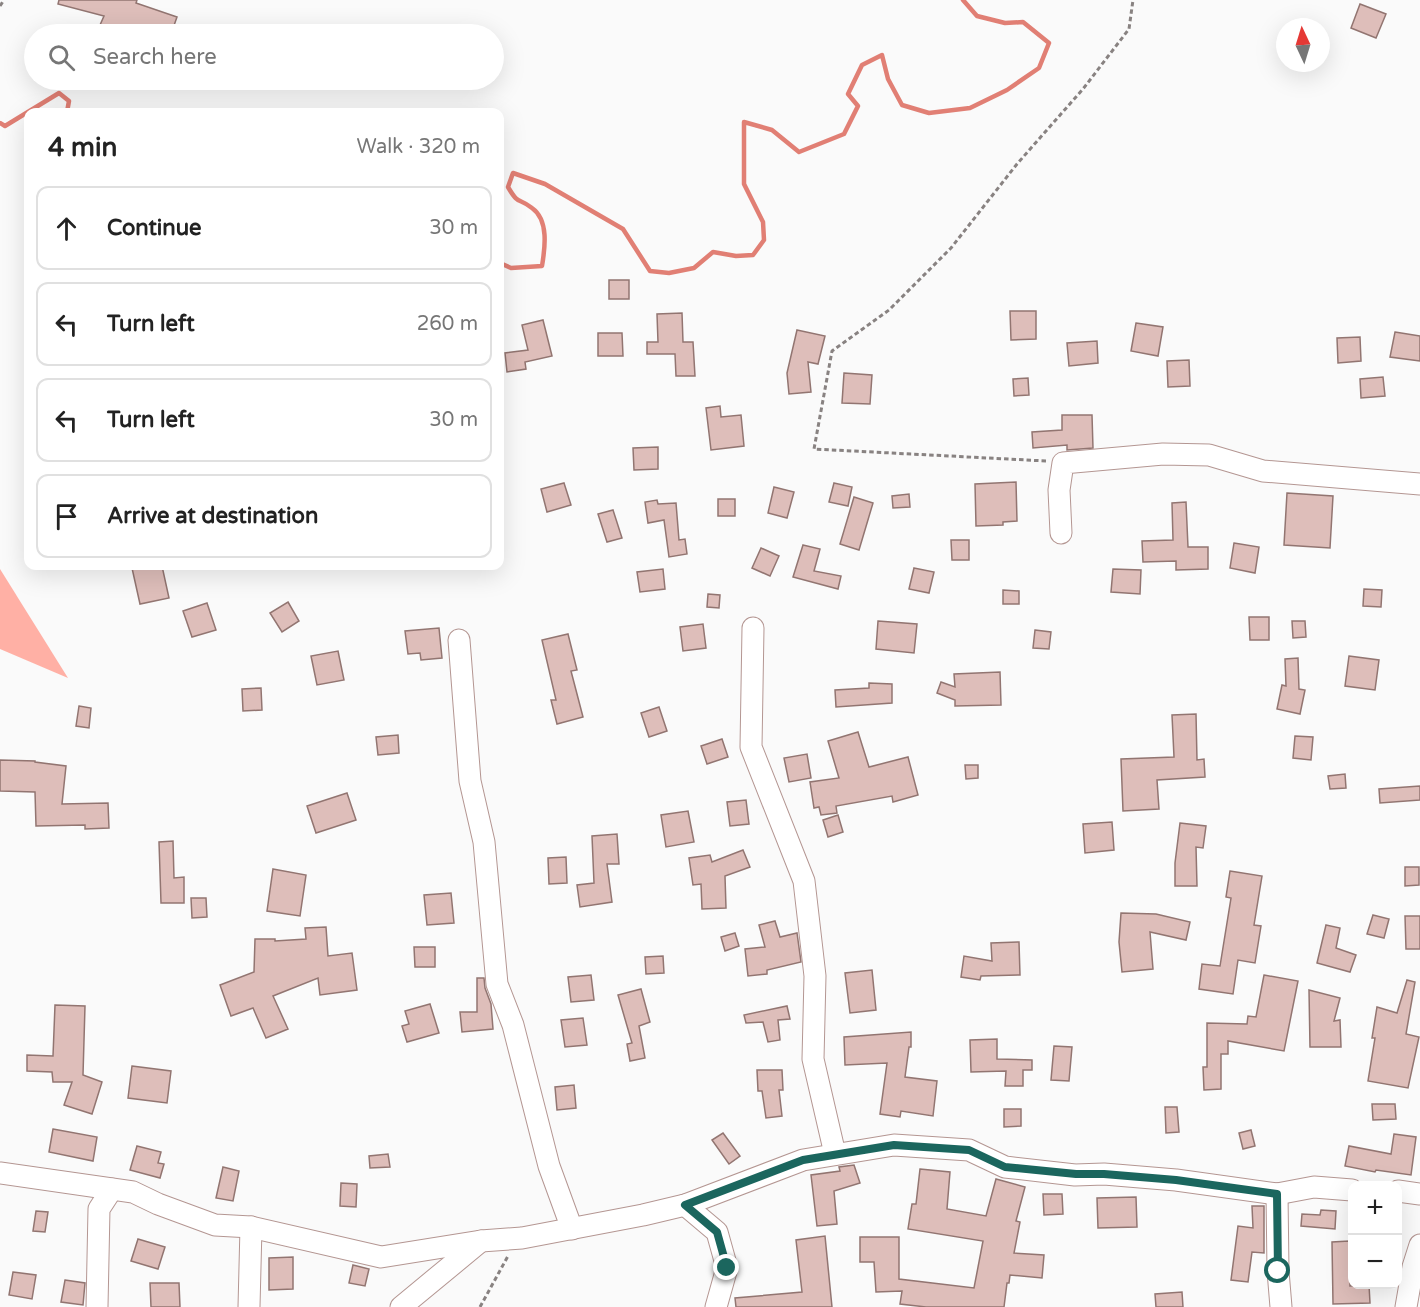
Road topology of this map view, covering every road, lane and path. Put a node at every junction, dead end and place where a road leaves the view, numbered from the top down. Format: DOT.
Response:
graph roads {
  1 [pos="4,0"];
  2 [pos="1133,0"];
  3 [pos="0,6"];
  4 [pos="1063,462"];
  5 [pos="1420,484"];
  6 [pos="1061,533"];
  7 [pos="753,628"];
  8 [pos="459,640"];
  9 [pos="835,1154"];
  10 [pos="0,1173"];
  11 [pos="112,1189"];
  12 [pos="1348,1190"];
  13 [pos="1402,1192"];
  14 [pos="1277,1194"];
  15 [pos="1420,1194"];
  16 [pos="685,1205"];
  17 [pos="251,1227"];
  18 [pos="572,1229"];
  19 [pos="522,1238"];
  20 [pos="481,1241"];
  21 [pos="1420,1245"];
  22 [pos="97,1307"];
  23 [pos="249,1307"];
  24 [pos="401,1307"];
  25 [pos="480,1307"];
  26 [pos="716,1307"];
  27 [pos="1281,1307"];
  28 [pos="1406,1307"];
  1 -- 3 [label="path"];
  2 -- 4 [label="path"];
  4 -- 5 [label="street"];
  4 -- 6 [label="street"];
  7 -- 9 [label="street"];
  8 -- 18 [label="street"];
  9 -- 14 [label="street"];
  9 -- 16 [label="street"];
  10 -- 11 [label="street"];
  11 -- 17 [label="street"];
  11 -- 22 [label="street"];
  12 -- 14 [label="street"];
  13 -- 15 [label="street"];
  14 -- 27 [label="street"];
  16 -- 18 [label="street"];
  16 -- 26 [label="street"];
  17 -- 20 [label="street"];
  17 -- 23 [label="street"];
  18 -- 19 [label="street"];
  19 -- 20 [label="street"];
  19 -- 25 [label="path"];
  20 -- 24 [label="street"];
  21 -- 28 [label="street"];
}
